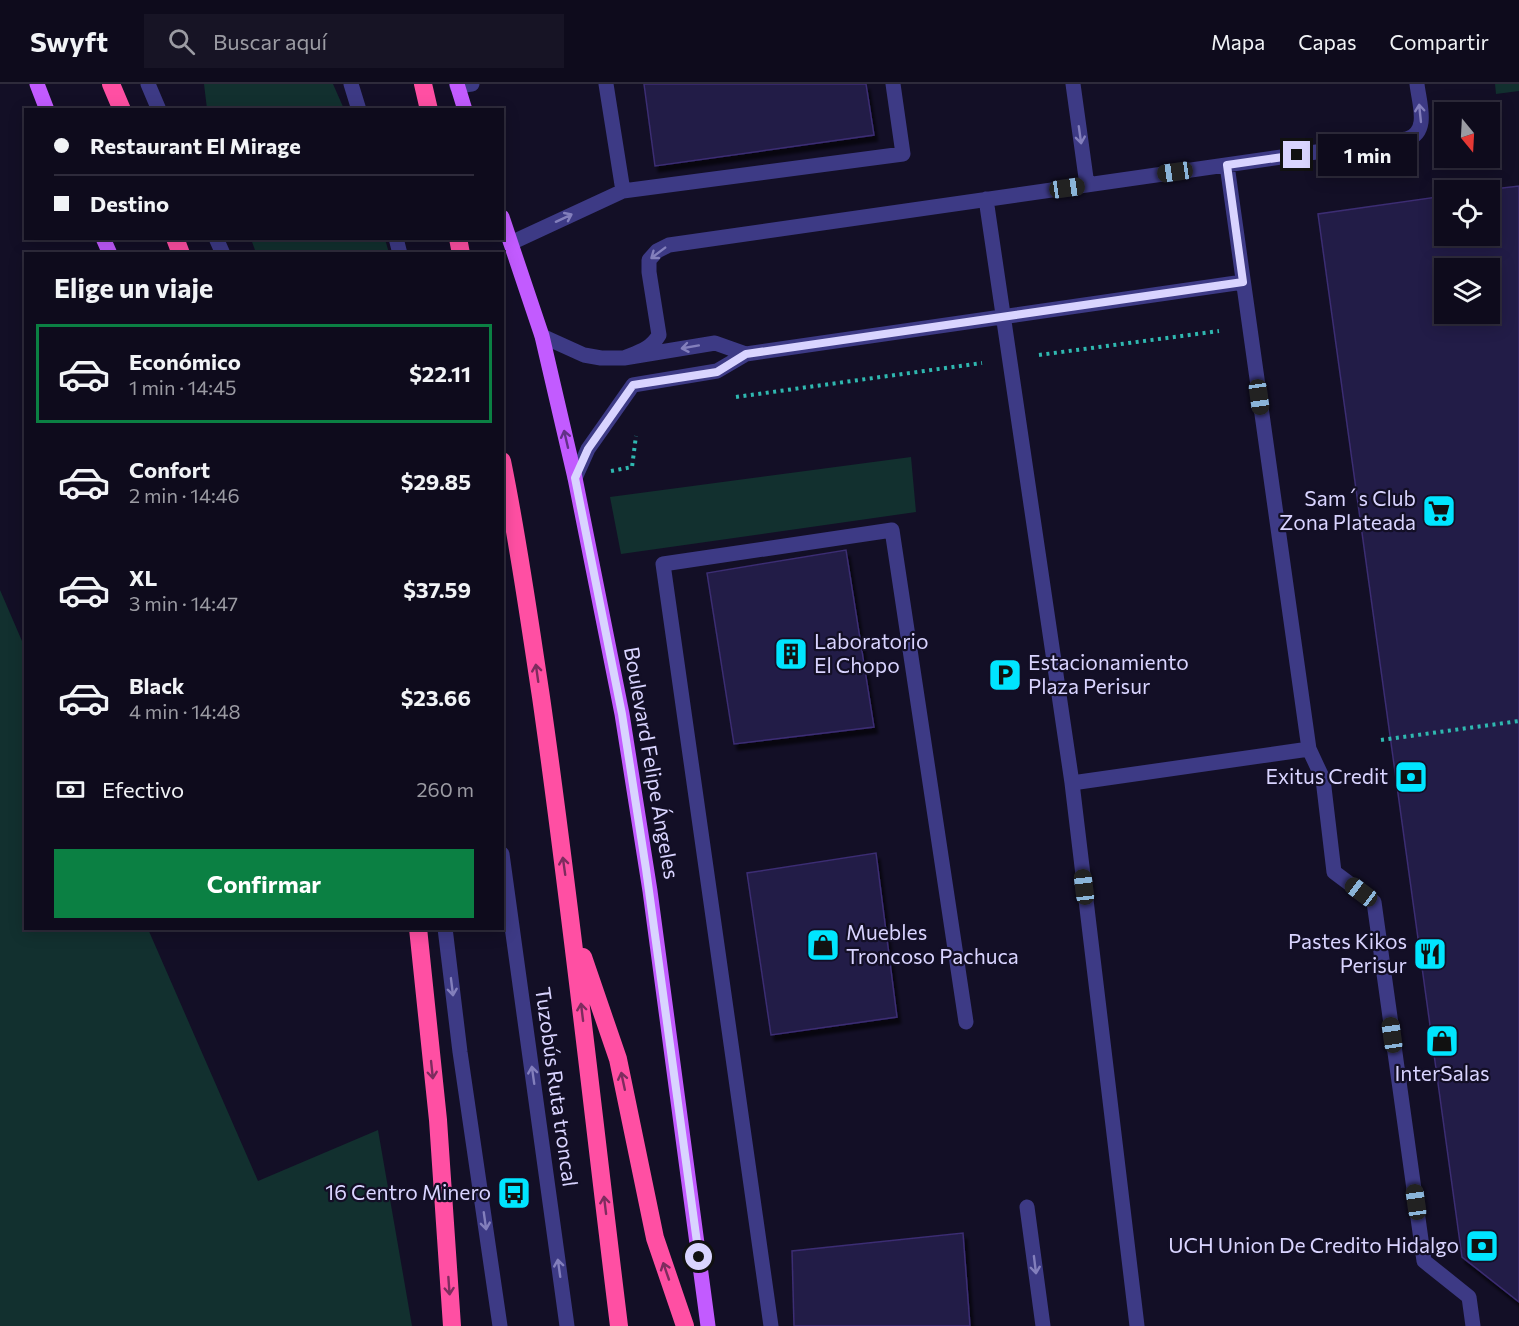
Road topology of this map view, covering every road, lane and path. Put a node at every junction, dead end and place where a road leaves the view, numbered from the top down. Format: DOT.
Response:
graph roads {
  1 [pos="37,84"];
  2 [pos="111,84"];
  3 [pos="147,84"];
  4 [pos="351,84"];
  5 [pos="423,84"];
  6 [pos="606,84"];
  7 [pos="894,84"];
  8 [pos="1073,84"];
  9 [pos="1417,84"];
  10 [pos="462,85"];
  11 [pos="46,108"];
  12 [pos="121,108"];
  13 [pos="158,108"];
  14 [pos="358,108"];
  15 [pos="429,108"];
  16 [pos="465,108"];
  17 [pos="1227,165"];
  18 [pos="1087,185"];
  19 [pos="623,191"];
  20 [pos="986,199"];
  21 [pos="504,223"];
  22 [pos="511,243"];
  23 [pos="1243,282"];
  24 [pos="1004,316"];
  25 [pos="1250,327"];
  26 [pos="542,336"];
  27 [pos="746,354"];
  28 [pos="624,358"];
  29 [pos="1010,359"];
  30 [pos="729,398"];
  31 [pos="638,427"];
  32 [pos="504,470"];
  33 [pos="575,478"];
  34 [pos="1519,721"];
  35 [pos="1381,740"];
  36 [pos="1309,749"];
  37 [pos="1072,783"];
  38 [pos="504,869"];
  39 [pos="572,924"];
  40 [pos="418,930"];
  41 [pos="445,930"];
  42 [pos="966,1022"];
  43 [pos="1027,1207"];
  44 [pos="452,1326"];
  45 [pos="500,1326"];
  46 [pos="567,1326"];
  47 [pos="619,1326"];
  48 [pos="685,1326"];
  49 [pos="708,1326"];
  50 [pos="771,1326"];
  51 [pos="1043,1326"];
  52 [pos="1137,1326"];
  53 [pos="1473,1326"];
  1 -- 11 [label="main road"];
  2 -- 12 [label="highway"];
  3 -- 13 [label="lane"];
  4 -- 14 [label="lane"];
  5 -- 15 [label="highway"];
  6 -- 19 [label="lane"];
  7 -- 19 [label="lane"];
  8 -- 18 [label="lane, one-way"];
  17 -- 9 [label="lane, one-way"];
  10 -- 16 [label="main road"];
  17 -- 18 [label="lane"];
  17 -- 23 [label="lane"];
  18 -- 20 [label="lane"];
  22 -- 19 [label="lane, one-way"];
  20 -- 24 [label="lane"];
  20 -- 28 [label="lane, one-way"];
  21 -- 22 [label="main road, Boulevard Felipe Ángeles"];
  22 -- 26 [label="main road, Boulevard Felipe Ángeles"];
  23 -- 24 [label="lane"];
  23 -- 25 [label="lane"];
  24 -- 27 [label="lane"];
  24 -- 29 [label="lane"];
  25 -- 29 [label="path"];
  25 -- 36 [label="lane"];
  26 -- 28 [label="lane"];
  33 -- 26 [label="main road, Boulevard Felipe Ángeles, one-way"];
  27 -- 28 [label="lane, one-way"];
  27 -- 33 [label="lane"];
  29 -- 30 [label="path"];
  29 -- 37 [label="lane"];
  31 -- 33 [label="path"];
  39 -- 32 [label="highway, one-way"];
  33 -- 49 [label="main road, Boulevard Felipe Ángeles"];
  34 -- 35 [label="path"];
  36 -- 37 [label="lane"];
  36 -- 53 [label="lane"];
  37 -- 52 [label="lane"];
  46 -- 38 [label="lane, Tuzobús Ruta troncal, one-way"];
  47 -- 39 [label="highway, one-way"];
  48 -- 39 [label="highway, one-way"];
  40 -- 44 [label="highway, one-way"];
  41 -- 45 [label="lane, one-way"];
  42 -- 50 [label="lane"];
  43 -- 51 [label="lane, one-way"];
}
